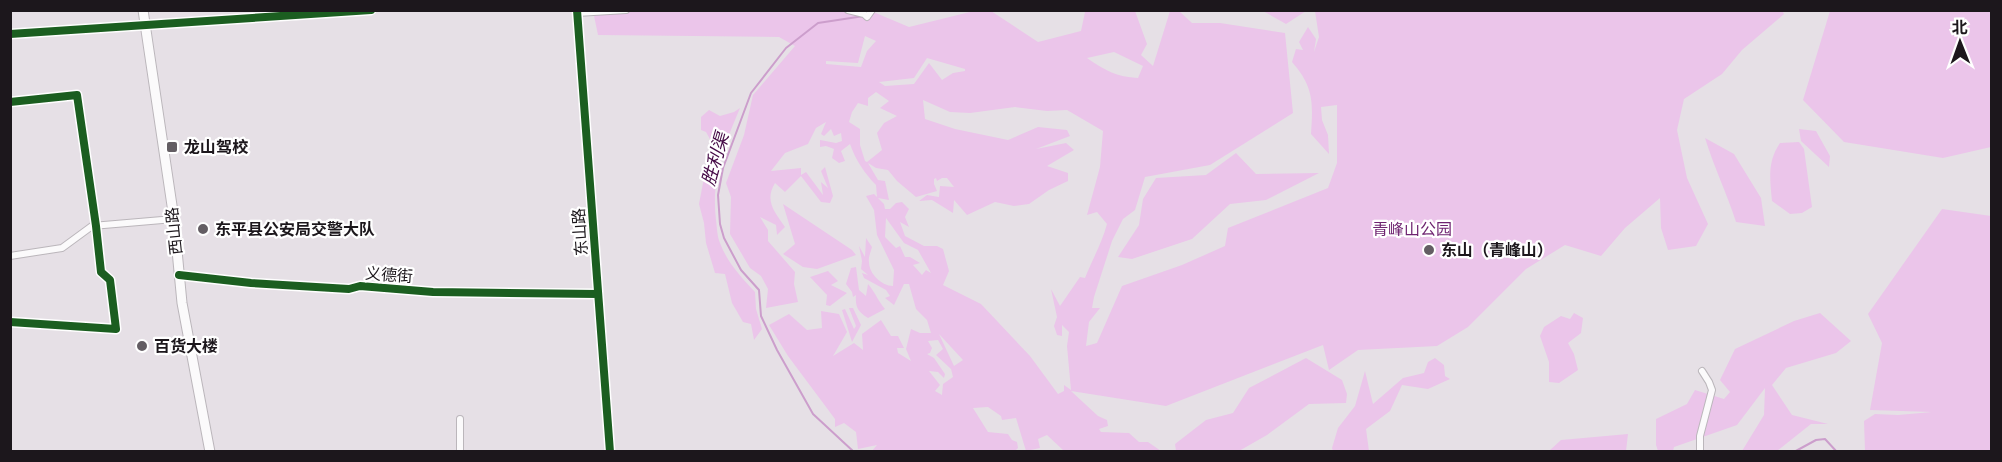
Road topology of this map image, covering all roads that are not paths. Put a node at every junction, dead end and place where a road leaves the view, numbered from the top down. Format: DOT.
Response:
graph roads {
  1 [pos="143,10"];
  2 [pos="371,10"];
  3 [pos="626,10"];
  4 [pos="848,10"];
  5 [pos="872,10"];
  6 [pos="577,12"];
  7 [pos="145,26"];
  8 [pos="10,34"];
  9 [pos="10,102"];
  10 [pos="174,219"];
  11 [pos="96,226"];
  12 [pos="10,256"];
  13 [pos="179,275"];
  14 [pos="598,294"];
  15 [pos="10,322"];
  16 [pos="1702,371"];
  17 [pos="460,419"];
  18 [pos="210,452"];
  19 [pos="460,452"];
  20 [pos="610,452"];
  21 [pos="1700,452"];
  1 -- 7 [label="main road, 西山路"];
  2 -- 7 [label="street"];
  3 -- 6 [label="street"];
  4 -- 5 [label="street"];
  6 -- 14 [label="street, 东山路"];
  7 -- 8 [label="street"];
  7 -- 10 [label="main road, 西山路"];
  9 -- 11 [label="street"];
  10 -- 11 [label="street"];
  10 -- 13 [label="main road, 西山路"];
  11 -- 12 [label="street"];
  11 -- 15 [label="street"];
  13 -- 14 [label="street, 义德街"];
  13 -- 18 [label="main road, 西山路"];
  14 -- 20 [label="street, 东山路"];
  16 -- 21 [label="street"];
  17 -- 19 [label="street"];
}
